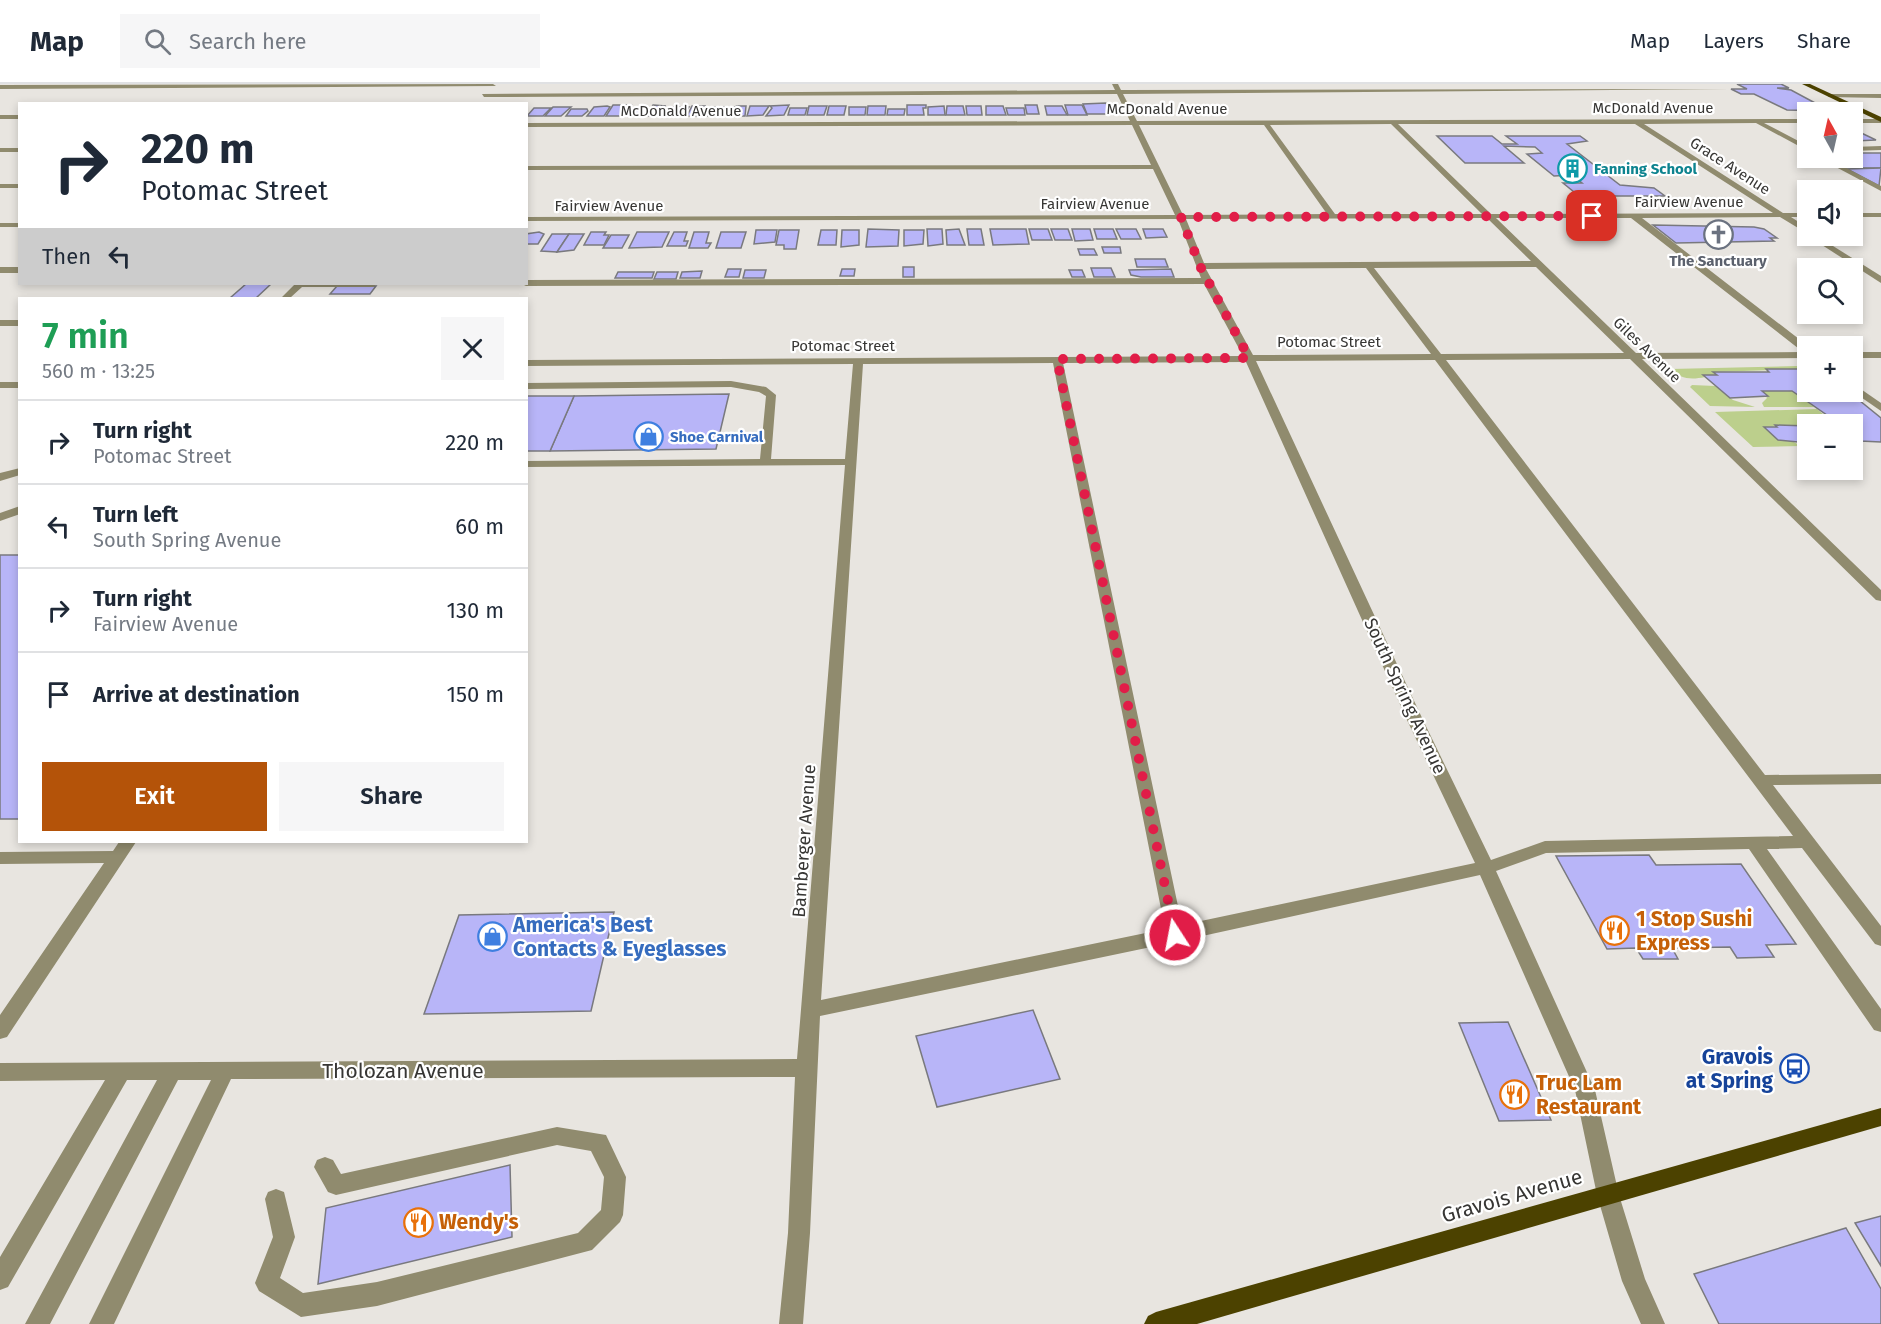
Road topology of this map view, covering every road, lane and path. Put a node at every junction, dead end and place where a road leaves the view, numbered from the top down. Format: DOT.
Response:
graph roads {
  1 [pos="1805,84"];
  2 [pos="494,85"];
  3 [pos="0,87"];
  4 [pos="1117,88"];
  5 [pos="1881,88"];
  6 [pos="1698,89"];
  7 [pos="1727,89"];
  8 [pos="484,95"];
  9 [pos="1707,95"];
  10 [pos="1881,95"];
  11 [pos="1830,96"];
  12 [pos="478,102"];
  13 [pos="0,117"];
  14 [pos="18,117"];
  15 [pos="1881,120"];
  16 [pos="1756,121"];
  17 [pos="1797,121"];
  18 [pos="1863,121"];
  19 [pos="1265,122"];
  20 [pos="1637,122"];
  21 [pos="1134,123"];
  22 [pos="1393,123"];
  23 [pos="528,125"];
  24 [pos="1797,144"];
  25 [pos="1863,148"];
  26 [pos="1881,148"];
  27 [pos="0,150"];
  28 [pos="18,150"];
  29 [pos="1154,167"];
  30 [pos="528,168"];
  31 [pos="1842,168"];
  32 [pos="0,186"];
  33 [pos="18,186"];
  34 [pos="1881,189"];
  35 [pos="1781,215"];
  36 [pos="1797,215"];
  37 [pos="1863,215"];
  38 [pos="1881,215"];
  39 [pos="1487,216"];
  40 [pos="1634,216"];
  41 [pos="1181,217"];
  42 [pos="1333,217"];
  43 [pos="528,219"];
  44 [pos="0,225"];
  45 [pos="18,225"];
  46 [pos="1797,225"];
  47 [pos="1828,246"];
  48 [pos="1536,264"];
  49 [pos="1368,265"];
  50 [pos="1200,266"];
  51 [pos="0,270"];
  52 [pos="18,270"];
  53 [pos="1207,280"];
  54 [pos="1881,280"];
  55 [pos="528,283"];
  56 [pos="298,285"];
  57 [pos="286,297"];
  58 [pos="0,323"];
  59 [pos="18,323"];
  60 [pos="1797,344"];
  61 [pos="1797,353"];
  62 [pos="1863,355"];
  63 [pos="1881,355"];
  64 [pos="1632,356"];
  65 [pos="1441,357"];
  66 [pos="1249,358"];
  67 [pos="1057,359"];
  68 [pos="858,361"];
  69 [pos="528,363"];
  70 [pos="0,385"];
  71 [pos="18,385"];
  72 [pos="528,386"];
  73 [pos="1863,394"];
  74 [pos="1881,408"];
  75 [pos="765,462"];
  76 [pos="851,462"];
  77 [pos="528,464"];
  78 [pos="18,472"];
  79 [pos="0,476"];
  80 [pos="18,511"];
  81 [pos="0,517"];
  82 [pos="1881,597"];
  83 [pos="1881,778"];
  84 [pos="1761,780"];
  85 [pos="1808,842"];
  86 [pos="127,843"];
  87 [pos="1754,843"];
  88 [pos="117,857"];
  89 [pos="0,858"];
  90 [pos="1485,866"];
  91 [pos="1175,935"];
  92 [pos="1881,939"];
  93 [pos="812,1010"];
  94 [pos="1881,1024"];
  95 [pos="0,1031"];
  96 [pos="807,1068"];
  97 [pos="225,1071"];
  98 [pos="0,1072"];
  99 [pos="121,1072"];
  100 [pos="172,1072"];
  101 [pos="1881,1117"];
  102 [pos="325,1167"];
  103 [pos="1608,1195"];
  104 [pos="276,1199"];
  105 [pos="0,1279"];
  106 [pos="37,1324"];
  107 [pos="101,1324"];
  108 [pos="791,1324"];
  109 [pos="1156,1324"];
  110 [pos="1653,1324"];
  1 -- 11 [label="main road"];
  2 -- 3 [label="street"];
  2 -- 8 [label="street"];
  4 -- 6 [label="street"];
  4 -- 8 [label="street"];
  4 -- 21 [label="street, South Spring Avenue"];
  5 -- 10 [label="street"];
  6 -- 7 [label="street"];
  6 -- 9 [label="street"];
  8 -- 12 [label="street"];
  10 -- 11 [label="street"];
  11 -- 15 [label="main road"];
  13 -- 14 [label="street"];
  15 -- 18 [label="street"];
  16 -- 17 [label="street, McDonald Avenue"];
  16 -- 20 [label="street, McDonald Avenue"];
  16 -- 24 [label="street"];
  19 -- 21 [label="street, McDonald Avenue"];
  19 -- 22 [label="street, McDonald Avenue"];
  19 -- 42 [label="street"];
  20 -- 22 [label="street, McDonald Avenue"];
  20 -- 35 [label="street, Grace Avenue"];
  21 -- 23 [label="street, McDonald Avenue"];
  21 -- 29 [label="street, South Spring Avenue"];
  22 -- 39 [label="street, Giles Avenue"];
  25 -- 26 [label="street"];
  27 -- 28 [label="street"];
  29 -- 30 [label="street"];
  29 -- 41 [label="street, South Spring Avenue"];
  31 -- 34 [label="street"];
  32 -- 33 [label="street"];
  35 -- 36 [label="street, Fairview Avenue"];
  35 -- 40 [label="street, Fairview Avenue"];
  35 -- 46 [label="street, Grace Avenue"];
  37 -- 38 [label="street"];
  39 -- 40 [label="street, Fairview Avenue"];
  39 -- 42 [label="street, Fairview Avenue"];
  39 -- 48 [label="street, Giles Avenue"];
  40 -- 60 [label="street"];
  41 -- 42 [label="street, Fairview Avenue"];
  41 -- 43 [label="street, Fairview Avenue"];
  41 -- 50 [label="street, South Spring Avenue"];
  44 -- 45 [label="street"];
  47 -- 54 [label="street"];
  48 -- 49 [label="street"];
  48 -- 64 [label="street, Giles Avenue"];
  49 -- 50 [label="street"];
  49 -- 65 [label="street"];
  50 -- 53 [label="street, South Spring Avenue"];
  51 -- 52 [label="street"];
  53 -- 55 [label="street"];
  53 -- 66 [label="street, South Spring Avenue"];
  56 -- 57 [label="street"];
  58 -- 59 [label="street"];
  61 -- 64 [label="street, Potomac Street"];
  62 -- 63 [label="street"];
  64 -- 65 [label="street, Potomac Street"];
  64 -- 82 [label="street, Giles Avenue"];
  65 -- 66 [label="street, Potomac Street"];
  65 -- 84 [label="street"];
  66 -- 67 [label="street, Potomac Street"];
  66 -- 90 [label="street, South Spring Avenue"];
  67 -- 68 [label="street, Potomac Street"];
  67 -- 91 [label="street"];
  68 -- 69 [label="street, Potomac Street"];
  68 -- 76 [label="street, Bamberger Avenue"];
  70 -- 71 [label="street"];
  72 -- 75 [label="street"];
  73 -- 74 [label="street"];
  75 -- 76 [label="street"];
  75 -- 77 [label="street"];
  76 -- 93 [label="street, Bamberger Avenue"];
  78 -- 79 [label="street"];
  80 -- 81 [label="street"];
  83 -- 84 [label="street"];
  84 -- 85 [label="street"];
  85 -- 87 [label="street"];
  85 -- 92 [label="street"];
  86 -- 88 [label="street"];
  87 -- 90 [label="street"];
  87 -- 94 [label="street"];
  88 -- 89 [label="street"];
  88 -- 95 [label="street"];
  90 -- 91 [label="street"];
  90 -- 103 [label="street, South Spring Avenue"];
  91 -- 93 [label="street"];
  93 -- 96 [label="street, Bamberger Avenue"];
  96 -- 97 [label="street, Tholozan Avenue"];
  96 -- 108 [label="street, Bamberger Avenue"];
  97 -- 100 [label="street, Tholozan Avenue"];
  97 -- 107 [label="street"];
  98 -- 99 [label="street, Tholozan Avenue"];
  99 -- 100 [label="street, Tholozan Avenue"];
  99 -- 105 [label="street"];
  100 -- 106 [label="street"];
  101 -- 103 [label="main road, Gravois Avenue"];
  102 -- 104 [label="street"];
  103 -- 109 [label="main road, Gravois Avenue"];
  103 -- 110 [label="street, South Spring Avenue"];
}
